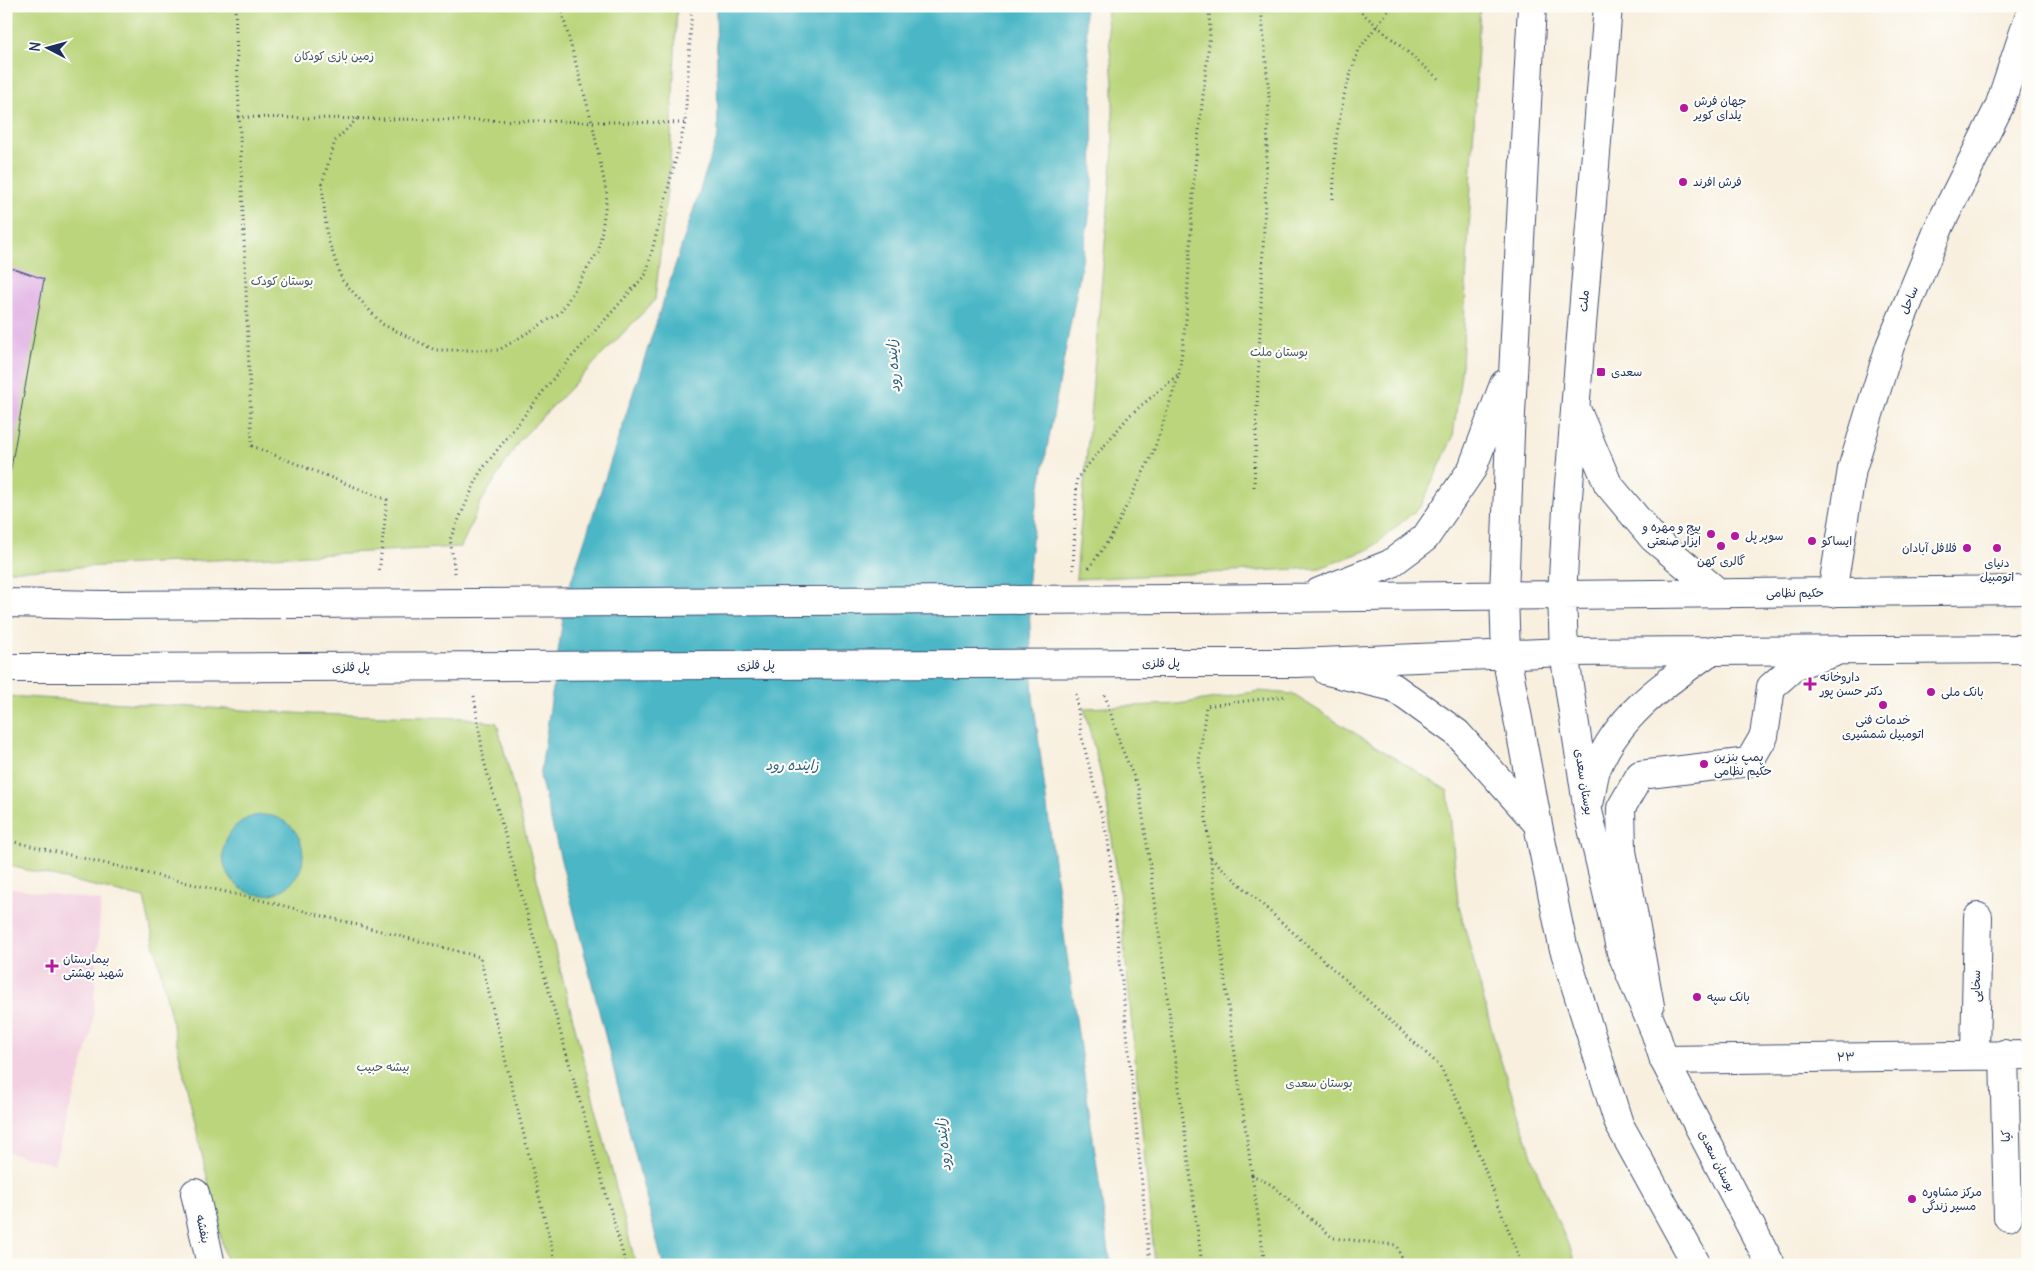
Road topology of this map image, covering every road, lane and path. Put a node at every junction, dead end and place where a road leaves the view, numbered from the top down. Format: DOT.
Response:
graph roads {
  1 [pos="235,6"];
  2 [pos="560,6"];
  3 [pos="692,6"];
  4 [pos="1209,6"];
  5 [pos="1261,6"];
  6 [pos="1354,6"];
  7 [pos="1392,6"];
  8 [pos="1532,6"];
  9 [pos="1608,6"];
  10 [pos="2028,20"];
  11 [pos="1376,26"];
  12 [pos="1441,81"];
  13 [pos="238,117"];
  14 [pos="357,119"];
  15 [pos="592,122"];
  16 [pos="1333,199"];
  17 [pos="1514,359"];
  18 [pos="1180,374"];
  19 [pos="1576,407"];
  20 [pos="1254,487"];
  21 [pos="1089,568"];
  22 [pos="1073,574"];
  23 [pos="2028,590"];
  24 [pos="1719,593"];
  25 [pos="1832,593"];
  26 [pos="1504,595"];
  27 [pos="1562,595"];
  28 [pos="1302,598"];
  29 [pos="6,604"];
  30 [pos="376,604"];
  31 [pos="2028,648"];
  32 [pos="1712,650"];
  33 [pos="1839,651"];
  34 [pos="1564,652"];
  35 [pos="1506,656"];
  36 [pos="1296,664"];
  37 [pos="6,668"];
  38 [pos="1075,688"];
  39 [pos="1104,692"];
  40 [pos="1206,706"];
  41 [pos="1588,811"];
  42 [pos="1538,825"];
  43 [pos="6,840"];
  44 [pos="1211,858"];
  45 [pos="1978,918"];
  46 [pos="1654,1032"];
  47 [pos="1975,1054"];
  48 [pos="2016,1054"];
  49 [pos="1664,1060"];
  50 [pos="1252,1175"];
  51 [pos="195,1193"];
  52 [pos="2008,1217"];
  53 [pos="211,1265"];
  54 [pos="556,1265"];
  55 [pos="1150,1265"];
  56 [pos="1202,1265"];
  57 [pos="1265,1265"];
  58 [pos="1405,1265"];
  59 [pos="1522,1265"];
  60 [pos="1697,1265"];
  61 [pos="1770,1265"];
  1 -- 13 [label="path"];
  2 -- 15 [label="path"];
  3 -- 15 [label="path"];
  4 -- 18 [label="path"];
  5 -- 20 [label="path"];
  6 -- 11 [label="path"];
  7 -- 11 [label="path"];
  8 -- 17 [label="main road"];
  9 -- 19 [label="main road, ملت"];
  10 -- 25 [label="main road, ساحل"];
  11 -- 12 [label="path"];
  11 -- 16 [label="path"];
  13 -- 14 [label="path"];
  13 -- 30 [label="path"];
  14 -- 15 [label="path"];
  14 -- 15 [label="path"];
  17 -- 26 [label="main road"];
  17 -- 28 [label="main road"];
  18 -- 21 [label="path"];
  18 -- 22 [label="path"];
  19 -- 24 [label="main road"];
  19 -- 27 [label="main road, ملت"];
  23 -- 25 [label="main road, حکیم نظامی"];
  24 -- 25 [label="main road, حکیم نظامی"];
  24 -- 27 [label="main road, حکیم نظامی"];
  26 -- 27 [label="main road, حکیم نظامی"];
  26 -- 28 [label="main road"];
  26 -- 35 [label="main road"];
  27 -- 34 [label="main road, بوستان سعدی"];
  28 -- 30 [label="main road, bridge"];
  29 -- 30 [label="main road, bridge"];
  31 -- 33 [label="main road"];
  32 -- 33 [label="main road"];
  32 -- 34 [label="main road"];
  32 -- 41 [label="main road"];
  33 -- 46 [label="main road"];
  34 -- 35 [label="main road, پل فلزی"];
  34 -- 41 [label="main road, بوستان سعدی"];
  35 -- 36 [label="main road, پل فلزی"];
  35 -- 42 [label="main road"];
  36 -- 37 [label="main road, پل فلزی, bridge"];
  36 -- 42 [label="main road"];
  38 -- 55 [label="path"];
  39 -- 56 [label="path"];
  40 -- 44 [label="path"];
  41 -- 46 [label="main road, بوستان سعدی"];
  42 -- 60 [label="main road"];
  43 -- 54 [label="path"];
  44 -- 50 [label="path"];
  44 -- 59 [label="path"];
  45 -- 47 [label="main road, سخایی"];
  46 -- 49 [label="main road, بوستان سعدی"];
  47 -- 48 [label="main road, ۲۳"];
  47 -- 49 [label="main road, ۲۳"];
  48 -- 52 [label="main road, کیا"];
  49 -- 61 [label="main road, بوستان سعدی"];
  50 -- 57 [label="path"];
  50 -- 58 [label="path"];
  51 -- 53 [label="main road, بنفشه"];
}
